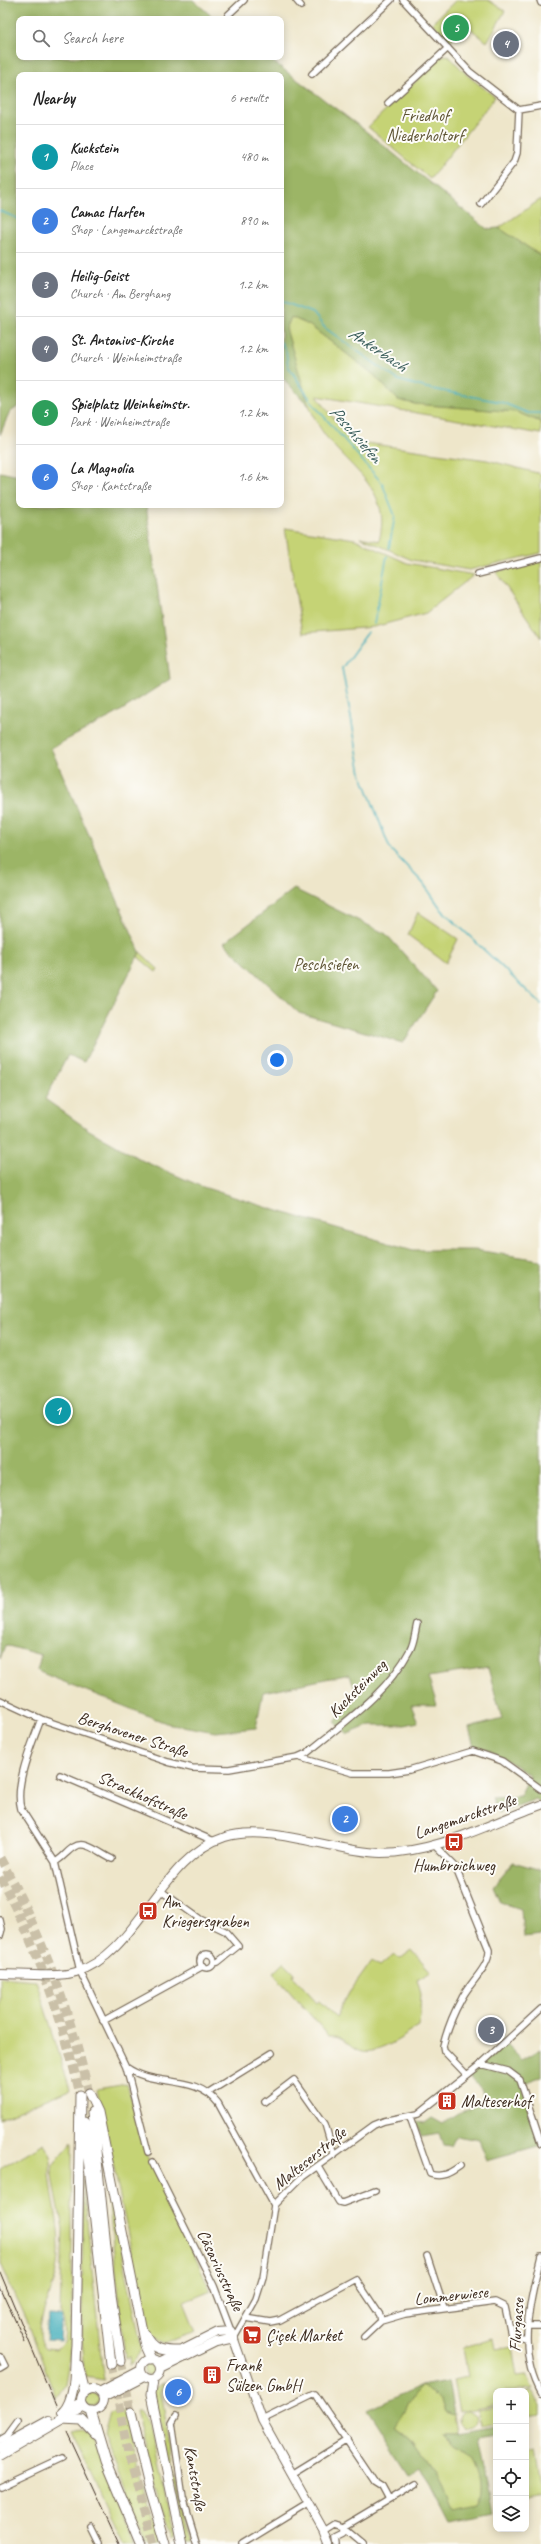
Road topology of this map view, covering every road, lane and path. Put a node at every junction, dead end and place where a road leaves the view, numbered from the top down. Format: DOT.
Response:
graph roads {
  1 [pos="244,0"];
  2 [pos="296,0"];
  3 [pos="391,0"];
  4 [pos="403,0"];
  5 [pos="540,0"];
  6 [pos="541,3"];
  7 [pos="301,6"];
  8 [pos="229,16"];
  9 [pos="448,48"];
  10 [pos="312,74"];
  11 [pos="388,103"];
  12 [pos="541,106"];
  13 [pos="519,110"];
  14 [pos="481,204"];
  15 [pos="541,558"];
  16 [pos="478,574"];
  17 [pos="418,1624"];
  18 [pos="0,1700"];
  19 [pos="41,1719"];
  20 [pos="298,1757"];
  21 [pos="60,1775"];
  22 [pos="541,1789"];
  23 [pos="541,1805"];
  24 [pos="214,1841"];
  25 [pos="434,1845"];
  26 [pos="112,1859"];
  27 [pos="55,1862"];
  28 [pos="161,1891"];
  29 [pos="0,1920"];
  30 [pos="0,1936"];
  31 [pos="214,1963"];
  32 [pos="203,1966"];
  33 [pos="80,1971"];
  34 [pos="0,1974"];
  35 [pos="541,2009"];
  36 [pos="103,2021"];
  37 [pos="272,2053"];
  38 [pos="481,2064"];
  39 [pos="126,2067"];
  40 [pos="467,2075"];
  41 [pos="209,2092"];
  42 [pos="84,2094"];
  43 [pos="265,2102"];
  44 [pos="410,2118"];
  45 [pos="541,2143"];
  46 [pos="148,2152"];
  47 [pos="334,2155"];
  48 [pos="152,2162"];
  49 [pos="318,2166"];
  50 [pos="460,2166"];
  51 [pos="375,2191"];
  52 [pos="274,2205"];
  53 [pos="427,2256"];
  54 [pos="541,2256"];
  55 [pos="444,2308"];
  56 [pos="246,2318"];
  57 [pos="381,2321"];
  58 [pos="528,2326"];
  59 [pos="541,2326"];
  60 [pos="142,2327"];
  61 [pos="232,2335"];
  62 [pos="364,2337"];
  63 [pos="527,2338"];
  64 [pos="76,2345"];
  65 [pos="180,2351"];
  66 [pos="0,2356"];
  67 [pos="121,2361"];
  68 [pos="157,2363"];
  69 [pos="111,2364"];
  70 [pos="0,2368"];
  71 [pos="142,2374"];
  72 [pos="153,2380"];
  73 [pos="85,2392"];
  74 [pos="541,2394"];
  75 [pos="101,2395"];
  76 [pos="85,2407"];
  77 [pos="131,2412"];
  78 [pos="62,2416"];
  79 [pos="176,2416"];
  80 [pos="262,2420"];
  81 [pos="18,2421"];
  82 [pos="0,2440"];
  83 [pos="100,2440"];
  84 [pos="347,2440"];
  85 [pos="0,2447"];
  86 [pos="0,2456"];
  87 [pos="62,2458"];
  88 [pos="292,2474"];
  89 [pos="416,2484"];
  90 [pos="0,2488"];
  91 [pos="389,2500"];
  92 [pos="309,2504"];
  93 [pos="344,2527"];
  94 [pos="92,2528"];
  95 [pos="324,2531"];
  96 [pos="100,2544"];
  97 [pos="141,2544"];
  98 [pos="166,2544"];
  99 [pos="182,2544"];
  100 [pos="197,2544"];
  101 [pos="242,2544"];
  102 [pos="329,2544"];
  103 [pos="337,2544"];
  104 [pos="364,2544"];
  1 -- 8 [label="street"];
  2 -- 7 [label="street"];
  3 -- 10 [label="street"];
  4 -- 9 [label="street"];
  5 -- 6 [label="street"];
  9 -- 11 [label="street"];
  9 -- 13 [label="street"];
  12 -- 13 [label="street"];
  13 -- 14 [label="street"];
  15 -- 16 [label="street"];
  17 -- 20 [label="street, Kucksteinweg"];
  18 -- 19 [label="street, Berghovener Straße"];
  19 -- 20 [label="street, Berghovener Straße"];
  19 -- 27 [label="street"];
  20 -- 22 [label="street, Berghovener Straße"];
  21 -- 24 [label="street, Strackhofstraße"];
  23 -- 25 [label="main road, Langemarckstraße"];
  24 -- 25 [label="main road, Langemarckstraße"];
  24 -- 28 [label="main road, Langemarckstraße"];
  25 -- 40 [label="street"];
  26 -- 27 [label="street"];
  27 -- 33 [label="street"];
  28 -- 31 [label="street"];
  28 -- 33 [label="main road, Langemarckstraße"];
  29 -- 30 [label="street"];
  31 -- 32 [label="street"];
  31 -- 32 [label="street"];
  32 -- 36 [label="street"];
  33 -- 34 [label="main road, Langemarckstraße"];
  33 -- 36 [label="street"];
  35 -- 38 [label="street, Malteserstraße"];
  36 -- 39 [label="street"];
  37 -- 41 [label="street"];
  38 -- 40 [label="street, Malteserstraße"];
  38 -- 45 [label="street"];
  39 -- 41 [label="street"];
  39 -- 46 [label="street"];
  40 -- 44 [label="street, Malteserstraße"];
  41 -- 52 [label="street"];
  42 -- 60 [label="highway"];
  42 -- 64 [label="highway"];
  42 -- 67 [label="highway"];
  42 -- 69 [label="highway"];
  43 -- 47 [label="street"];
  44 -- 47 [label="street, Malteserstraße"];
  44 -- 50 [label="street"];
  47 -- 49 [label="street, Malteserstraße"];
  48 -- 61 [label="street, Cäsariusstraße"];
  49 -- 51 [label="street"];
  49 -- 52 [label="street, Malteserstraße"];
  52 -- 56 [label="street, Malteserstraße"];
  53 -- 55 [label="street"];
  54 -- 58 [label="street, Flurgasse"];
  55 -- 57 [label="street, Lommerwiese"];
  55 -- 63 [label="street, Lommerwiese"];
  56 -- 57 [label="street"];
  56 -- 61 [label="street, Malteserstraße"];
  57 -- 62 [label="street, Lommerwiese"];
  58 -- 59 [label="street"];
  58 -- 63 [label="street, Flurgasse"];
  60 -- 65 [label="highway"];
  60 -- 68 [label="highway"];
  61 -- 65 [label="main road"];
  61 -- 68 [label="main road"];
  61 -- 80 [label="main road, Cäsariusstraße"];
  63 -- 74 [label="street, Flurgasse"];
  64 -- 73 [label="highway"];
  64 -- 78 [label="highway"];
  65 -- 68 [label="main road"];
  66 -- 70 [label="street"];
  68 -- 71 [label="main road"];
  68 -- 72 [label="main road"];
  71 -- 72 [label="main road"];
  71 -- 75 [label="main road"];
  72 -- 99 [label="highway"];
  73 -- 75 [label="main road"];
  73 -- 76 [label="main road"];
  75 -- 76 [label="main road"];
  76 -- 78 [label="main road"];
  76 -- 83 [label="highway"];
  77 -- 98 [label="highway"];
  78 -- 83 [label="highway"];
  78 -- 85 [label="main road"];
  78 -- 86 [label="main road"];
  79 -- 100 [label="street, Kantstraße"];
  80 -- 84 [label="street"];
  80 -- 88 [label="main road, Cäsariusstraße"];
  81 -- 82 [label="street"];
  83 -- 97 [label="highway"];
  84 -- 88 [label="street"];
  84 -- 91 [label="street"];
  87 -- 90 [label="street"];
  88 -- 92 [label="main road, Cäsariusstraße"];
  89 -- 91 [label="street"];
  91 -- 93 [label="street"];
  92 -- 95 [label="main road, Cäsariusstraße"];
  92 -- 101 [label="street"];
  93 -- 95 [label="street"];
  93 -- 103 [label="street"];
  93 -- 104 [label="street"];
  94 -- 96 [label="street"];
  95 -- 102 [label="main road, Cäsariusstraße"];
}
